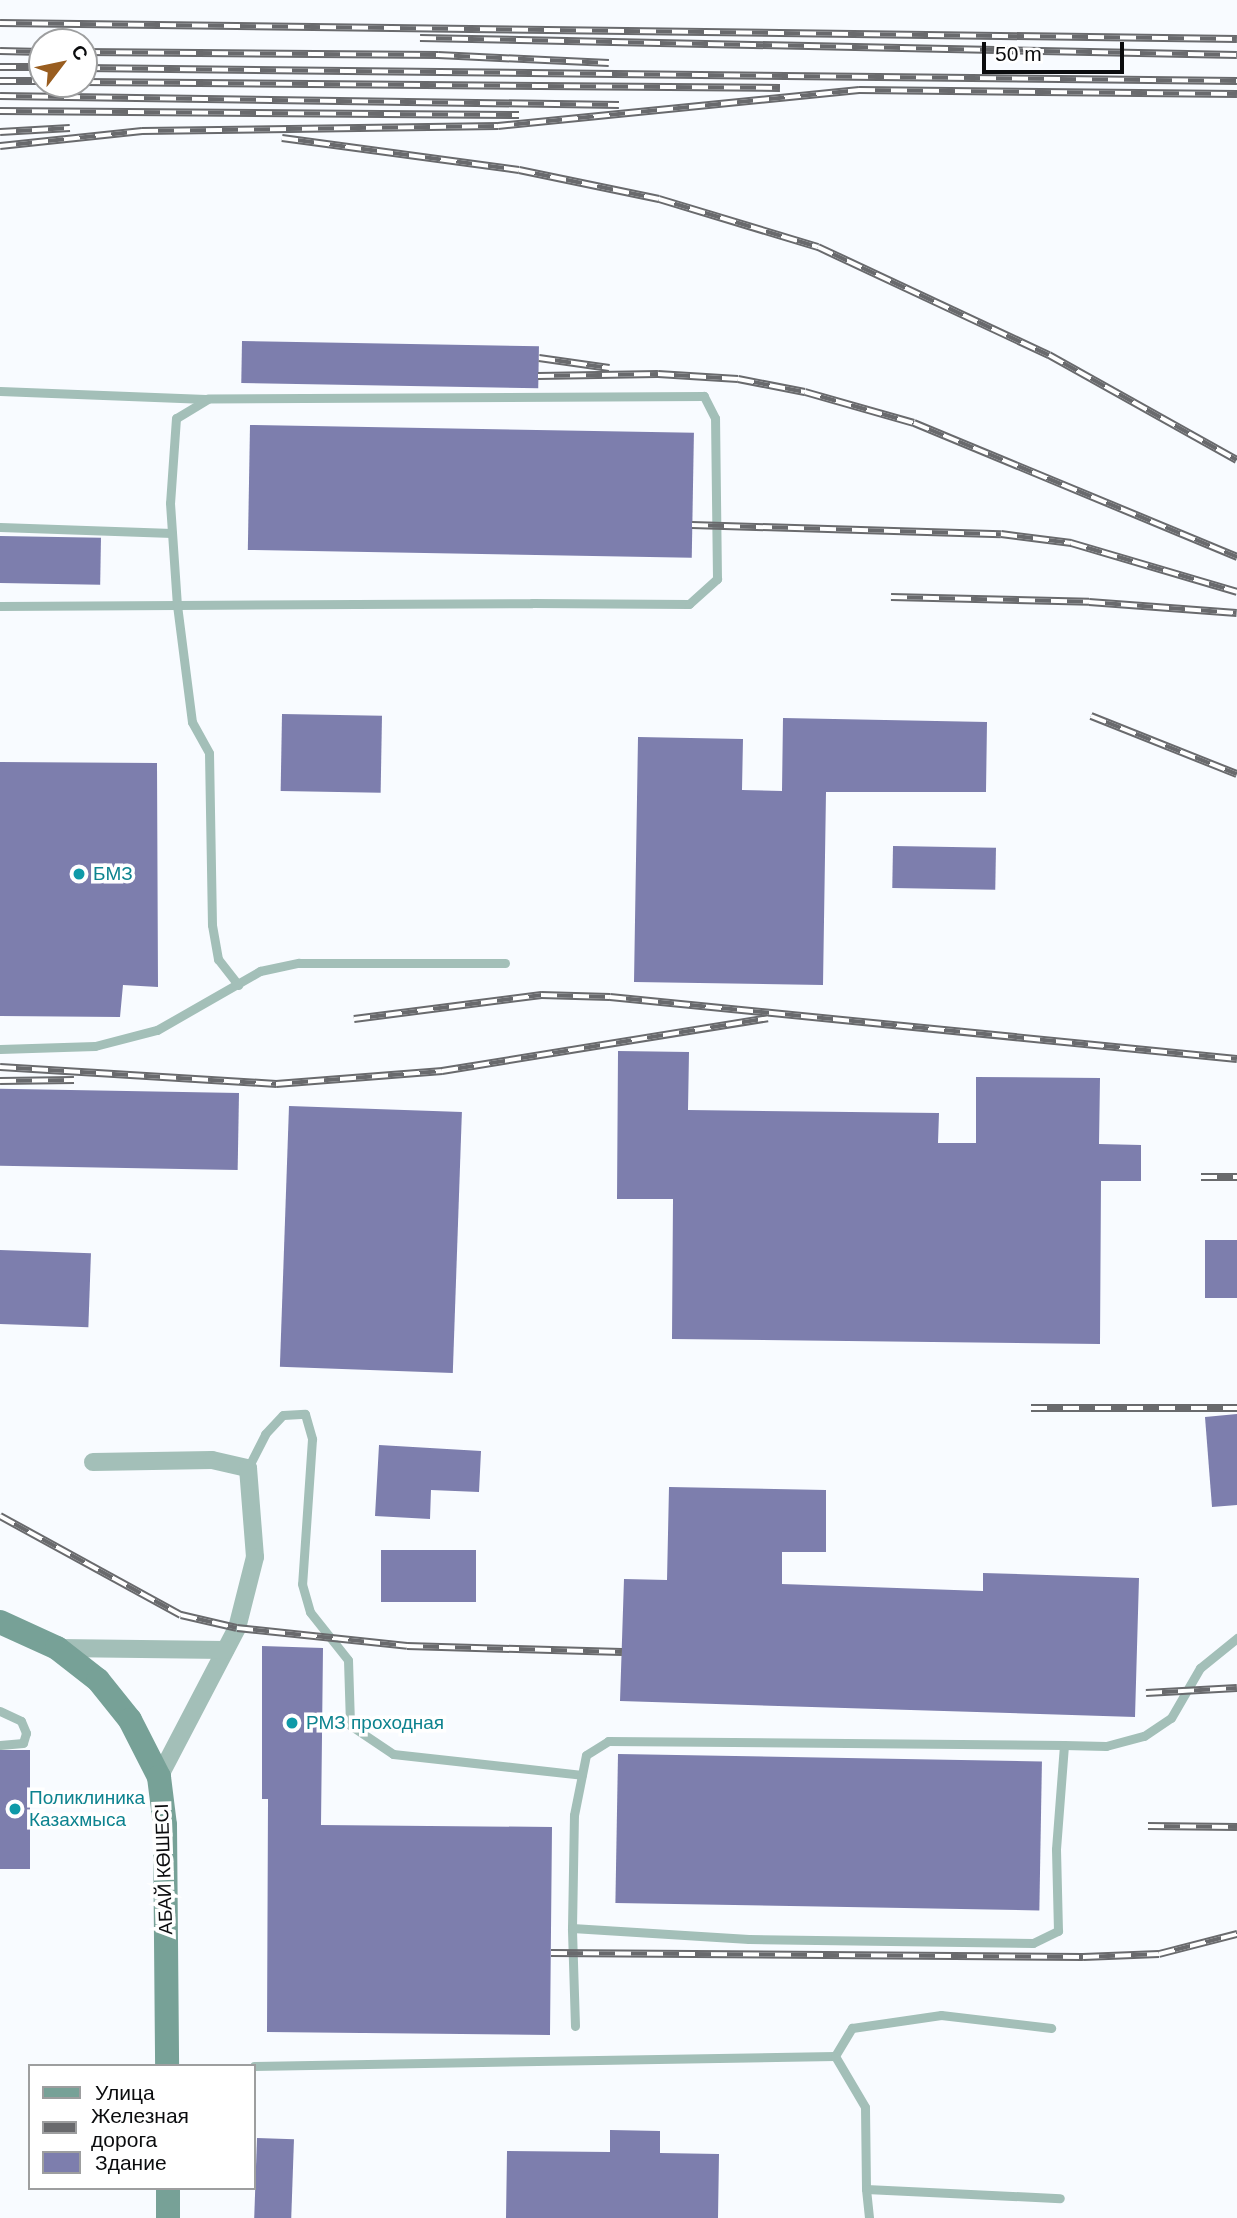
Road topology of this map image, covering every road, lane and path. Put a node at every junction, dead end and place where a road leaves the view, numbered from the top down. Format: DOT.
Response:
graph roads {
  1 [pos="0,391"];
  2 [pos="208,399"];
  3 [pos="0,527"];
  4 [pos="172,533"];
  5 [pos="177,605"];
  6 [pos="0,606"];
  7 [pos="505,963"];
  8 [pos="238,985"];
  9 [pos="0,1049"];
  10 [pos="93,1462"];
  11 [pos="247,1468"];
  12 [pos="0,1622"];
  13 [pos="0,1637"];
  14 [pos="1237,1638"];
  15 [pos="57,1648"];
  16 [pos="225,1650"];
  17 [pos="0,1711"];
  18 [pos="0,1745"];
  19 [pos="1064,1745"];
  20 [pos="582,1775"];
  21 [pos="159,1777"];
  22 [pos="572,1928"];
  23 [pos="575,2026"];
  24 [pos="1051,2028"];
  25 [pos="835,2056"];
  26 [pos="152,2064"];
  27 [pos="167,2064"];
  28 [pos="256,2066"];
  29 [pos="866,2189"];
  30 [pos="153,2190"];
  31 [pos="167,2190"];
  32 [pos="1060,2198"];
  33 [pos="153,2218"];
  34 [pos="168,2218"];
  35 [pos="869,2218"];
  1 -- 2 [label="lane"];
  2 -- 4 [label="lane"];
  2 -- 5 [label="lane"];
  3 -- 4 [label="lane"];
  4 -- 5 [label="lane"];
  5 -- 6 [label="lane"];
  5 -- 8 [label="lane"];
  7 -- 8 [label="lane"];
  8 -- 9 [label="lane"];
  10 -- 11 [label="street"];
  11 -- 16 [label="street"];
  11 -- 20 [label="lane"];
  12 -- 15 [label="street, АБАЙ КӨШЕСІ"];
  13 -- 26 [label="street, АБАЙ КӨШЕСІ"];
  14 -- 19 [label="lane"];
  15 -- 16 [label="street"];
  15 -- 21 [label="street, АБАЙ КӨШЕСІ"];
  16 -- 21 [label="street"];
  17 -- 18 [label="lane"];
  19 -- 20 [label="lane"];
  19 -- 22 [label="lane"];
  20 -- 22 [label="lane"];
  21 -- 27 [label="street, АБАЙ КӨШЕСІ"];
  22 -- 23 [label="lane"];
  24 -- 25 [label="lane"];
  25 -- 28 [label="lane"];
  25 -- 29 [label="lane"];
  29 -- 32 [label="lane"];
  29 -- 35 [label="lane"];
  30 -- 33 [label="street"];
  31 -- 34 [label="street"];
}
